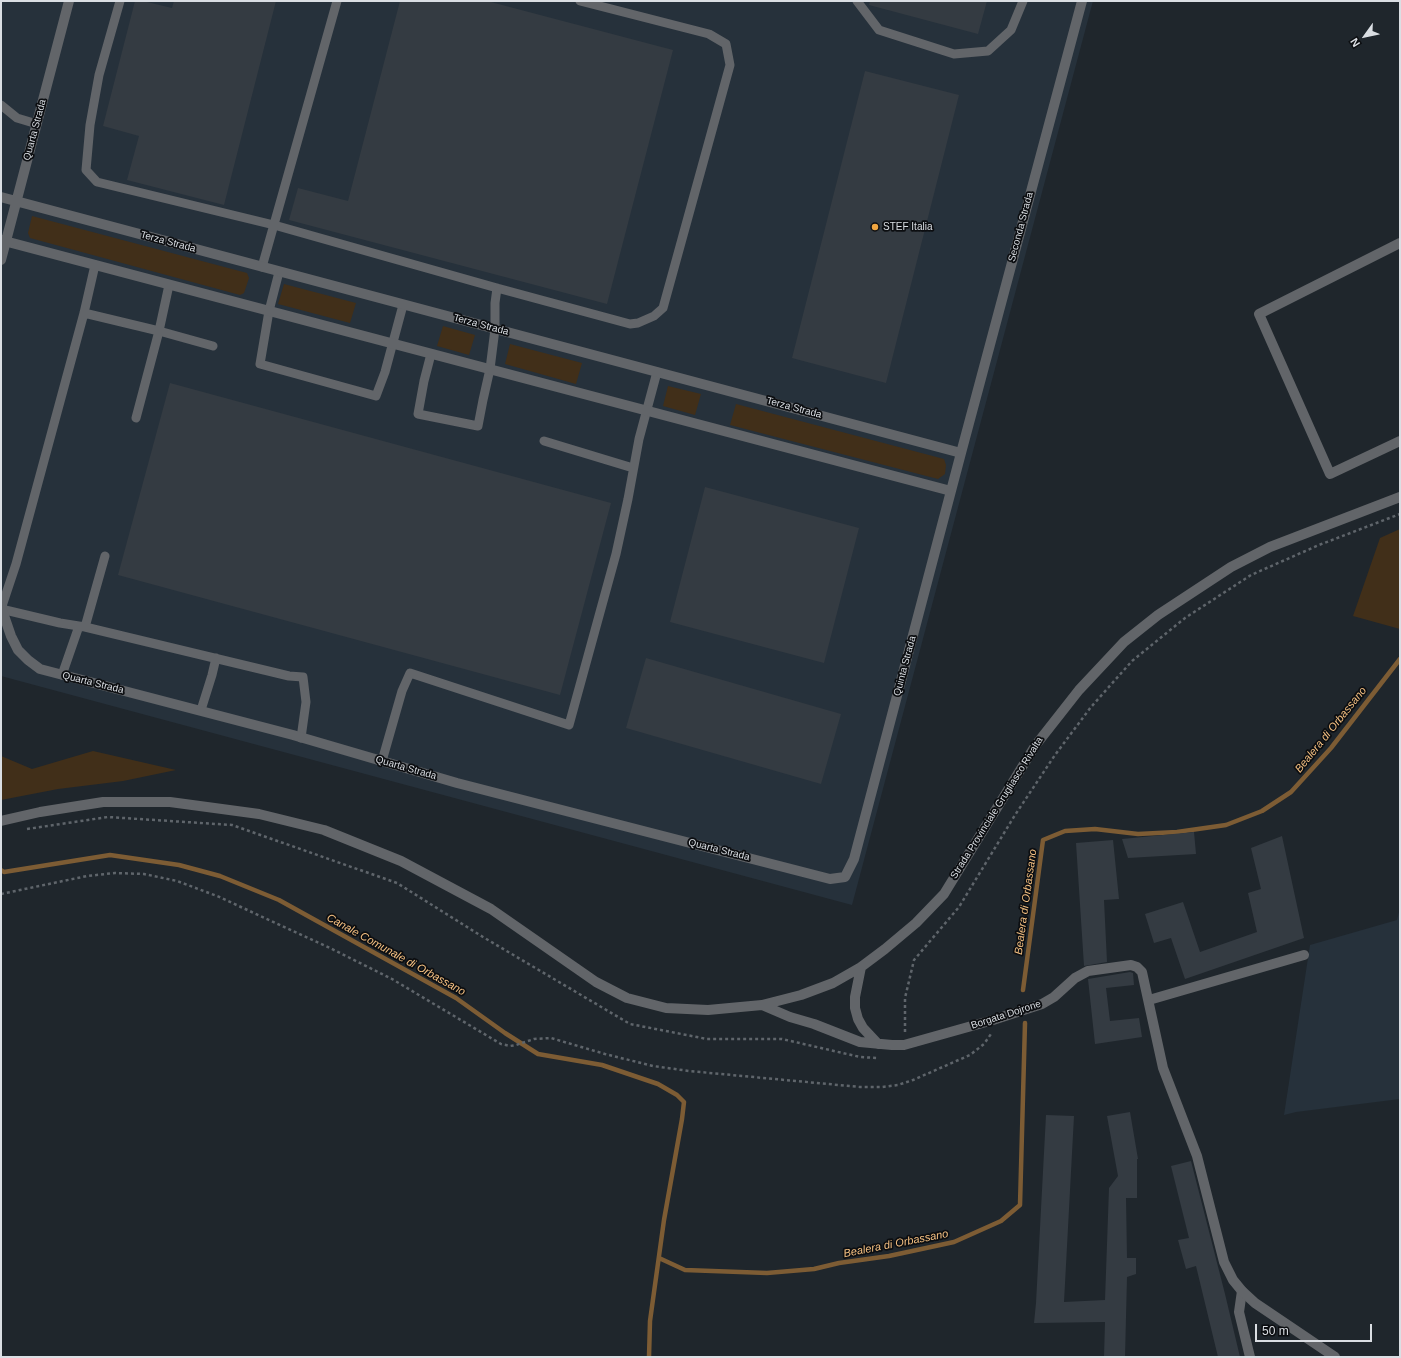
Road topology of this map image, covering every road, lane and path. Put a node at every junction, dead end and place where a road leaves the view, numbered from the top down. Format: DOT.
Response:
graph roads {
  1 [pos="69,1"];
  2 [pos="120,1"];
  3 [pos="337,1"];
  4 [pos="580,1"];
  5 [pos="857,1"];
  6 [pos="1023,1"];
  7 [pos="1082,1"];
  8 [pos="1,104"];
  9 [pos="37,124"];
  10 [pos="1,197"];
  11 [pos="16,201"];
  12 [pos="274,225"];
  13 [pos="3,241"];
  14 [pos="1400,243"];
  15 [pos="1,260"];
  16 [pos="95,265"];
  17 [pos="262,267"];
  18 [pos="279,272"];
  19 [pos="170,285"];
  20 [pos="497,288"];
  21 [pos="403,305"];
  22 [pos="269,311"];
  23 [pos="84,313"];
  24 [pos="495,329"];
  25 [pos="159,331"];
  26 [pos="392,344"];
  27 [pos="213,346"];
  28 [pos="431,354"];
  29 [pos="490,369"];
  30 [pos="658,372"];
  31 [pos="647,410"];
  32 [pos="136,418"];
  33 [pos="544,441"];
  34 [pos="1400,441"];
  35 [pos="961,453"];
  36 [pos="633,468"];
  37 [pos="951,492"];
  38 [pos="1400,497"];
  39 [pos="1400,514"];
  40 [pos="105,556"];
  41 [pos="1,608"];
  42 [pos="82,626"];
  43 [pos="216,658"];
  44 [pos="62,675"];
  45 [pos="201,710"];
  46 [pos="301,738"];
  47 [pos="382,761"];
  48 [pos="1,821"];
  49 [pos="26,830"];
  50 [pos="845,877"];
  51 [pos="1,894"];
  52 [pos="1304,955"];
  53 [pos="861,967"];
  54 [pos="1149,1000"];
  55 [pos="762,1005"];
  56 [pos="993,1020"];
  57 [pos="878,1044"];
  58 [pos="904,1045"];
  59 [pos="883,1058"];
  60 [pos="1242,1291"];
  61 [pos="1250,1357"];
  62 [pos="1335,1357"];
  1 -- 9 [label="street, Quarta Strada"];
  2 -- 12 [label="lane"];
  3 -- 12 [label="lane"];
  4 -- 20 [label="lane"];
  5 -- 6 [label="lane"];
  7 -- 35 [label="street, Seconda Strada"];
  8 -- 9 [label="lane"];
  9 -- 11 [label="street, Quarta Strada"];
  10 -- 11 [label="street, Terza Strada"];
  11 -- 13 [label="street, Quarta Strada"];
  11 -- 17 [label="street, Terza Strada"];
  12 -- 17 [label="lane"];
  12 -- 20 [label="lane"];
  13 -- 15 [label="street, Quarta Strada"];
  13 -- 16 [label="street"];
  14 -- 34 [label="street"];
  16 -- 19 [label="street"];
  16 -- 23 [label="lane"];
  17 -- 18 [label="street, Terza Strada"];
  18 -- 21 [label="street, Terza Strada"];
  18 -- 22 [label="lane"];
  19 -- 22 [label="street"];
  19 -- 25 [label="lane"];
  20 -- 24 [label="lane"];
  21 -- 24 [label="street, Terza Strada"];
  21 -- 26 [label="lane"];
  22 -- 26 [label="street"];
  22 -- 26 [label="lane"];
  23 -- 25 [label="lane"];
  23 -- 41 [label="lane"];
  24 -- 29 [label="lane"];
  24 -- 30 [label="street, Terza Strada"];
  25 -- 27 [label="lane"];
  25 -- 32 [label="lane"];
  26 -- 28 [label="street"];
  28 -- 29 [label="street"];
  28 -- 29 [label="lane"];
  29 -- 31 [label="street"];
  30 -- 31 [label="lane"];
  30 -- 35 [label="street, Terza Strada"];
  31 -- 36 [label="lane"];
  31 -- 37 [label="street"];
  33 -- 36 [label="lane"];
  35 -- 37 [label="street, Quinta Strada"];
  36 -- 47 [label="lane"];
  37 -- 50 [label="street, Quinta Strada"];
  38 -- 53 [label="street, Strada Provinciale Grugliasco Rivalta"];
  39 -- 58 [label="path"];
  40 -- 42 [label="lane"];
  41 -- 42 [label="lane"];
  41 -- 44 [label="street, Quarta Strada"];
  42 -- 43 [label="lane"];
  42 -- 44 [label="lane"];
  43 -- 45 [label="lane"];
  43 -- 46 [label="lane"];
  44 -- 45 [label="street, Quarta Strada"];
  45 -- 46 [label="street, Quarta Strada"];
  46 -- 47 [label="street, Quarta Strada"];
  47 -- 50 [label="street, Quarta Strada"];
  48 -- 55 [label="street, Strada Provinciale Grugliasco Rivalta"];
  49 -- 59 [label="path"];
  51 -- 56 [label="path"];
  52 -- 54 [label="street"];
  53 -- 55 [label="street, Strada Provinciale Grugliasco Rivalta"];
  53 -- 57 [label="street"];
  54 -- 56 [label="street, Borgata Dojrone"];
  54 -- 60 [label="street, Borgata Dojrone"];
  55 -- 57 [label="street, Borgata Dojrone"];
  56 -- 58 [label="street, Borgata Dojrone"];
  57 -- 58 [label="street, Borgata Dojrone"];
  60 -- 61 [label="street"];
  60 -- 62 [label="street, Borgata Dojrone"];
}
